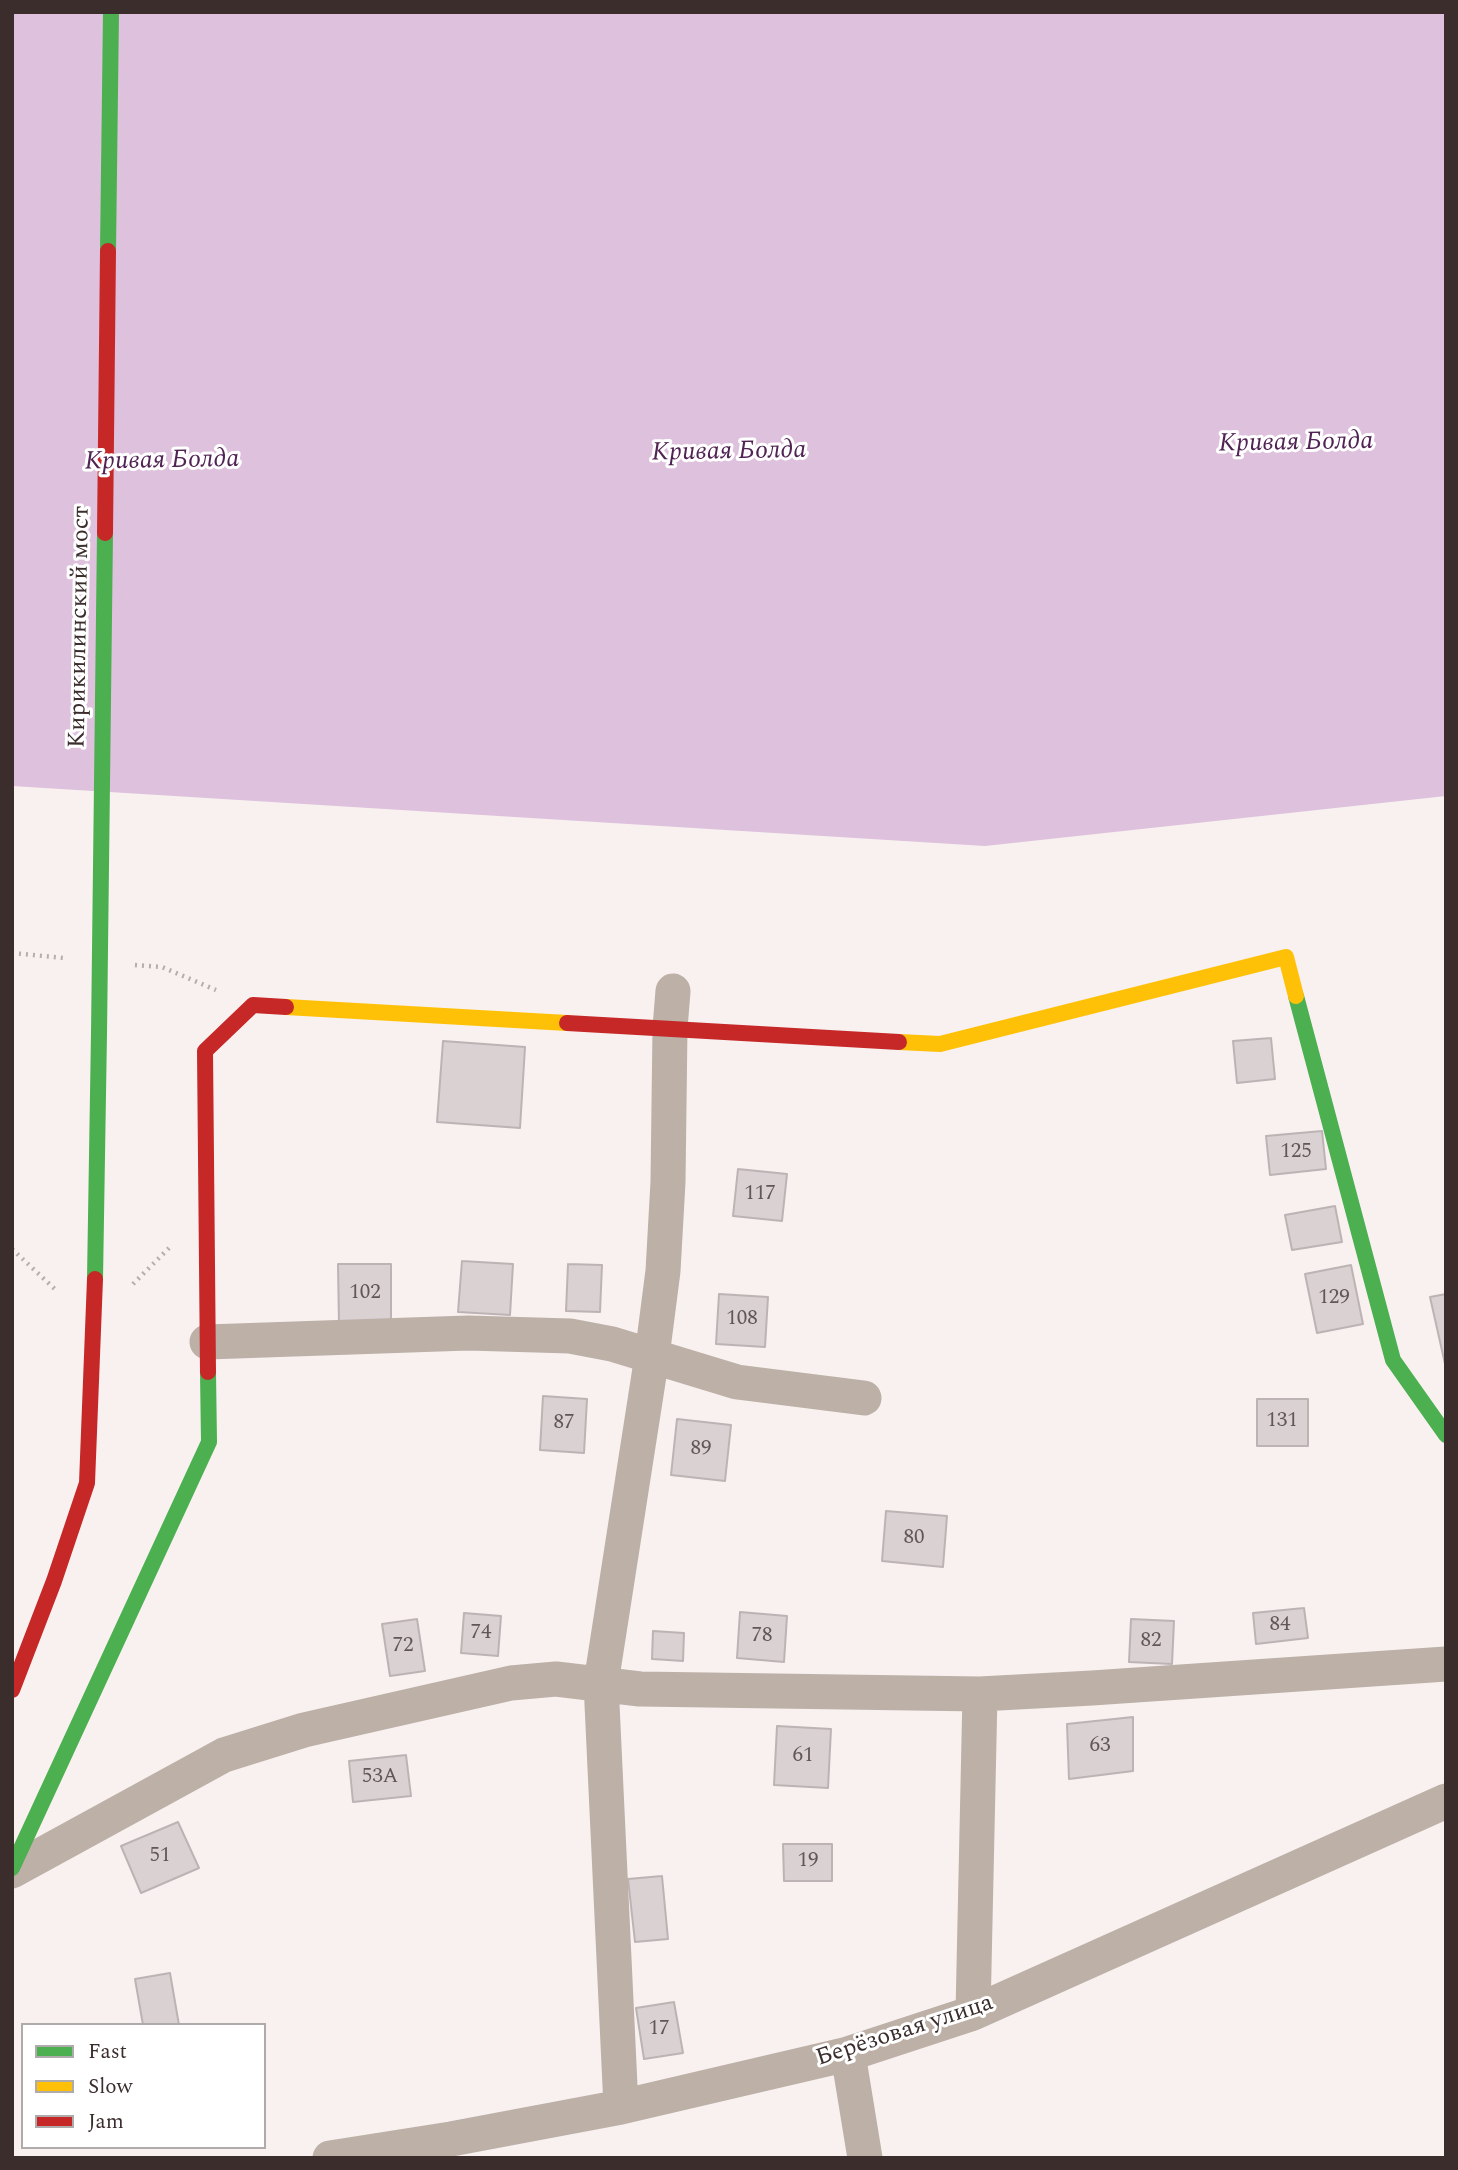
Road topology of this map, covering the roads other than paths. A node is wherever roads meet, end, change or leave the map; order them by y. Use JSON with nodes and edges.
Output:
{"nodes":[{"id":1,"x":111,"y":12,"type":"edge"},
{"id":2,"x":673,"y":991,"type":"dead end"},
{"id":3,"x":670,"y":1028,"type":"junction"},
{"id":4,"x":207,"y":1342,"type":"junction"},
{"id":5,"x":652,"y":1356,"type":"junction"},
{"id":6,"x":864,"y":1398,"type":"dead end"},
{"id":7,"x":1446,"y":1435,"type":"edge"},
{"id":8,"x":1446,"y":1664,"type":"edge"},
{"id":9,"x":601,"y":1683,"type":"junction"},
{"id":10,"x":12,"y":1690,"type":"edge"},
{"id":11,"x":980,"y":1694,"type":"junction"},
{"id":12,"x":1446,"y":1801,"type":"edge"},
{"id":13,"x":12,"y":1870,"type":"edge"},
{"id":14,"x":973,"y":2012,"type":"junction"},
{"id":15,"x":848,"y":2054,"type":"junction"},
{"id":16,"x":621,"y":2107,"type":"junction"},
{"id":17,"x":451,"y":2148,"type":"edge"},
{"id":18,"x":330,"y":2158,"type":"edge"},
{"id":19,"x":865,"y":2158,"type":"edge"}],
"edges":[{"from":1,"to":10,"type":"street","name":"Кирикилинский мост","bridge":true},
{"from":2,"to":3,"type":"street"},
{"from":3,"to":4,"type":"street"},
{"from":3,"to":5,"type":"street"},
{"from":3,"to":7,"type":"street"},
{"from":4,"to":5,"type":"street"},
{"from":4,"to":13,"type":"street"},
{"from":5,"to":6,"type":"street"},
{"from":5,"to":9,"type":"street"},
{"from":8,"to":11,"type":"street"},
{"from":9,"to":11,"type":"street"},
{"from":9,"to":13,"type":"street"},
{"from":9,"to":16,"type":"street"},
{"from":11,"to":14,"type":"street"},
{"from":12,"to":14,"type":"street","name":"Берёзовая улица"},
{"from":14,"to":15,"type":"street","name":"Берёзовая улица"},
{"from":15,"to":16,"type":"street","name":"Берёзовая улица"},
{"from":15,"to":19,"type":"street"},
{"from":16,"to":17,"type":"street","name":"Берёзовая улица"},
{"from":17,"to":18,"type":"street","name":"Берёзовая улица"}]}
